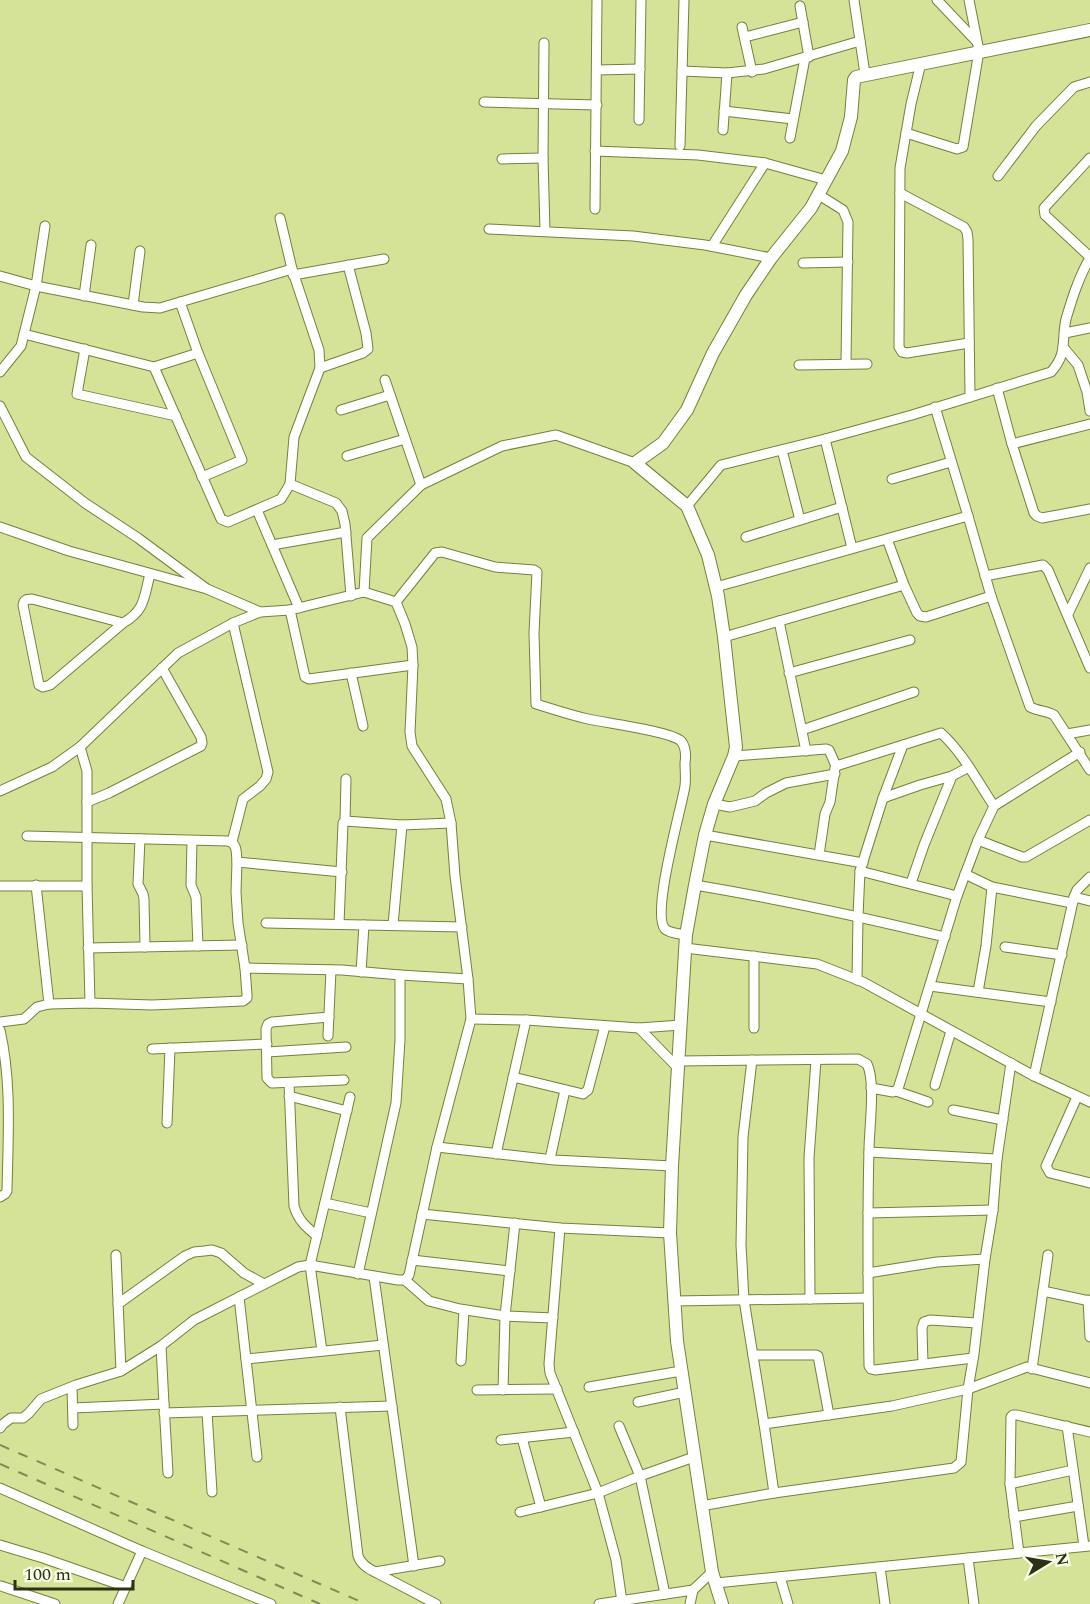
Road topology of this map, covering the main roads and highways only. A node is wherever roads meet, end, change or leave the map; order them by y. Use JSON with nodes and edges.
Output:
{"nodes":[{"id":1,"x":1090,"y":30,"type":"edge"},
{"id":2,"x":722,"y":1604,"type":"edge"}],
"edges":[{"from":1,"to":2,"type":"main road"}]}
